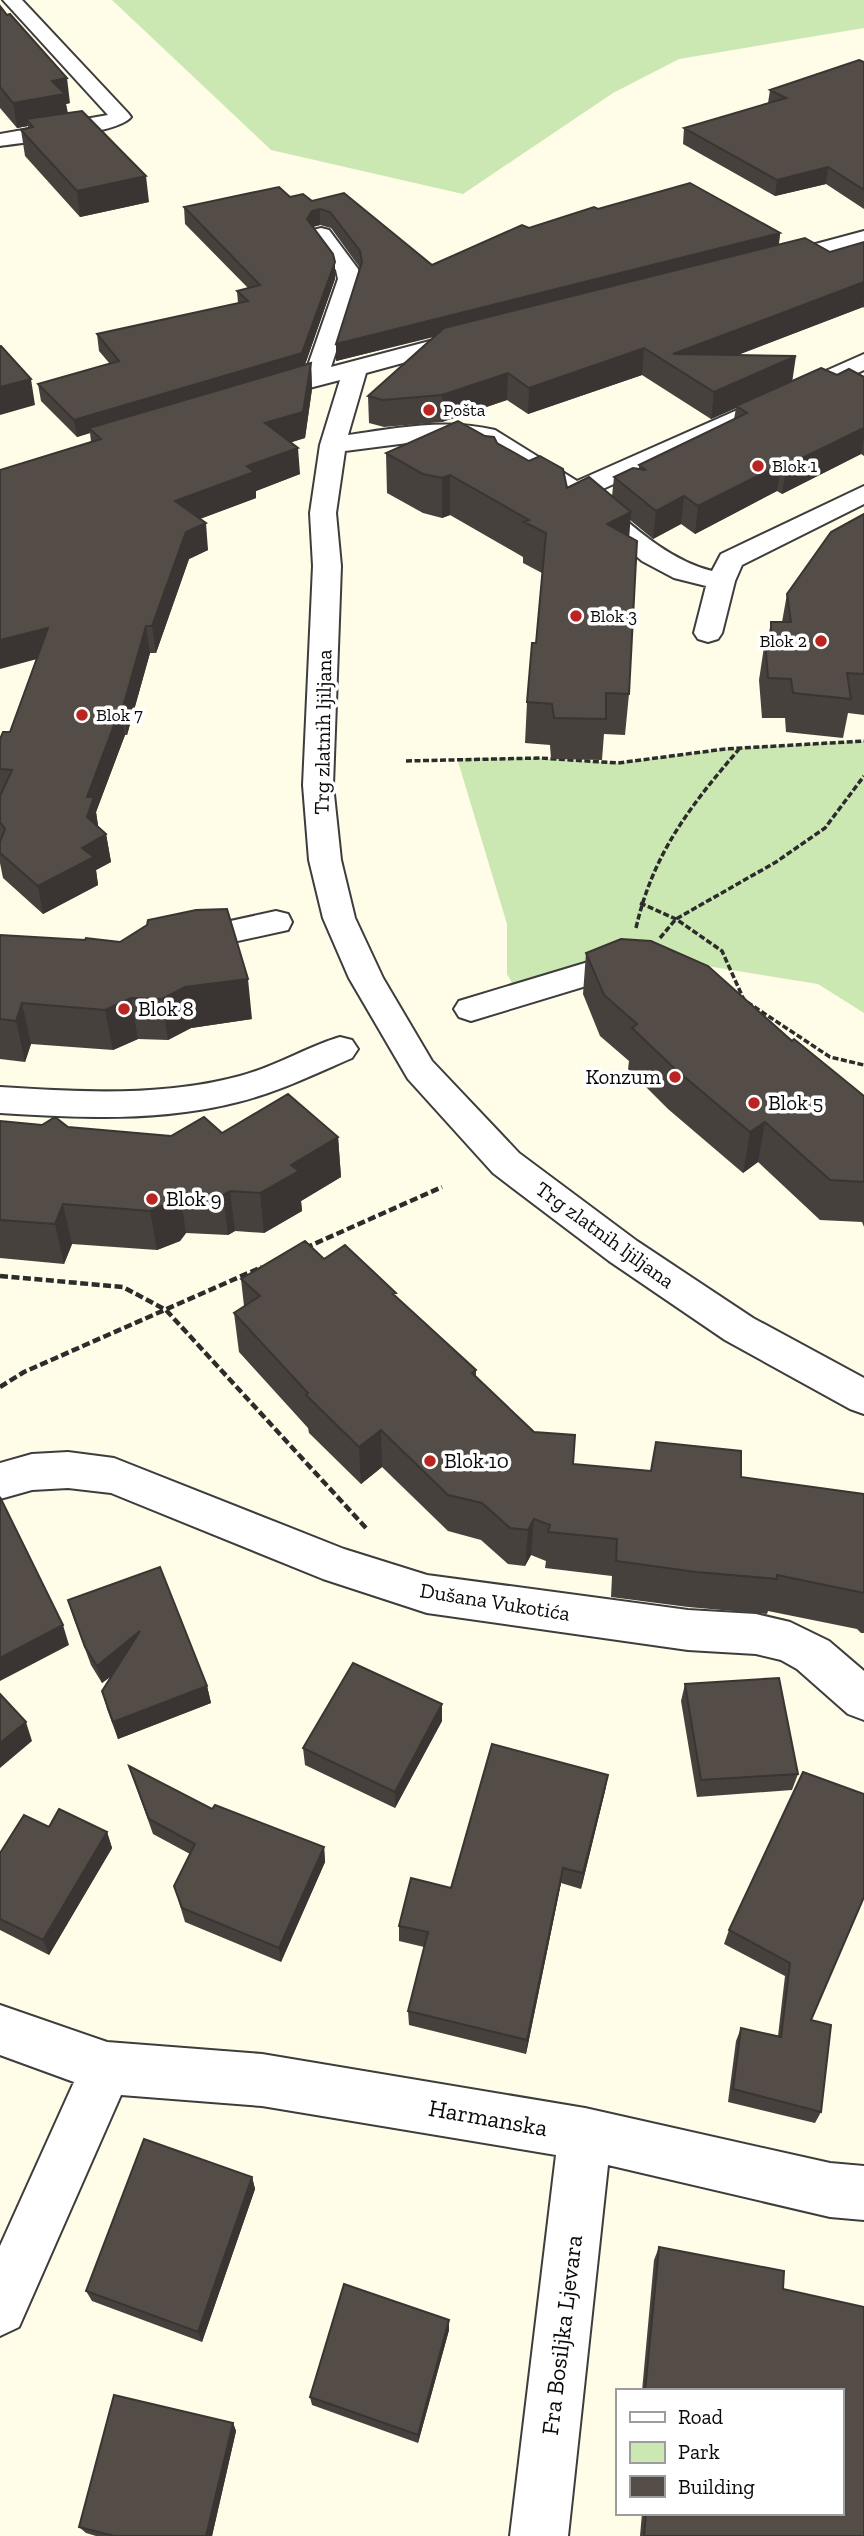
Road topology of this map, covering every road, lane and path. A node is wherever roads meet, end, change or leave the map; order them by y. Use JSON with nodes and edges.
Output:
{"nodes":[{"id":1,"x":12,"y":0,"type":"edge"},
{"id":2,"x":0,"y":140,"type":"edge"},
{"id":3,"x":321,"y":235,"type":"edge"},
{"id":4,"x":864,"y":238,"type":"edge"},
{"id":5,"x":753,"y":267,"type":"edge"},
{"id":6,"x":489,"y":333,"type":"edge"},
{"id":7,"x":864,"y":362,"type":"edge"},
{"id":8,"x":356,"y":368,"type":"junction"},
{"id":9,"x":316,"y":377,"type":"junction"},
{"id":10,"x":236,"y":400,"type":"edge"},
{"id":11,"x":333,"y":445,"type":"junction"},
{"id":12,"x":576,"y":491,"type":"junction"},
{"id":13,"x":864,"y":494,"type":"edge"},
{"id":14,"x":721,"y":581,"type":"junction"},
{"id":15,"x":708,"y":633,"type":"dead end"},
{"id":16,"x":864,"y":741,"type":"edge"},
{"id":17,"x":741,"y":748,"type":"junction"},
{"id":18,"x":406,"y":761,"type":"dead end"},
{"id":19,"x":864,"y":776,"type":"edge"},
{"id":20,"x":640,"y":904,"type":"junction"},
{"id":21,"x":676,"y":919,"type":"junction"},
{"id":22,"x":276,"y":922,"type":"dead end"},
{"id":23,"x":154,"y":948,"type":"edge"},
{"id":24,"x":644,"y":965,"type":"junction"},
{"id":25,"x":471,"y":1009,"type":"dead end"},
{"id":26,"x":340,"y":1049,"type":"dead end"},
{"id":27,"x":864,"y":1065,"type":"edge"},
{"id":28,"x":0,"y":1100,"type":"edge"},
{"id":29,"x":442,"y":1187,"type":"dead end"},
{"id":30,"x":293,"y":1253,"type":"edge"},
{"id":31,"x":268,"y":1265,"type":"edge"},
{"id":32,"x":0,"y":1276,"type":"edge"},
{"id":33,"x":166,"y":1310,"type":"junction"},
{"id":34,"x":0,"y":1387,"type":"edge"},
{"id":35,"x":864,"y":1397,"type":"edge"},
{"id":36,"x":0,"y":1481,"type":"edge"},
{"id":37,"x":371,"y":1533,"type":"dead end"},
{"id":38,"x":864,"y":1699,"type":"edge"},
{"id":39,"x":0,"y":2030,"type":"edge"},
{"id":40,"x":107,"y":2068,"type":"junction"},
{"id":41,"x":585,"y":2134,"type":"junction"},
{"id":42,"x":864,"y":2193,"type":"edge"},
{"id":43,"x":0,"y":2308,"type":"edge"},
{"id":44,"x":539,"y":2536,"type":"edge"}],
"edges":[{"from":1,"to":2,"type":"street"},
{"from":3,"to":9,"type":"street"},
{"from":4,"to":5,"type":"street"},
{"from":6,"to":8,"type":"street"},
{"from":7,"to":12,"type":"street"},
{"from":8,"to":9,"type":"street"},
{"from":8,"to":11,"type":"street","name":"Trg zlatnih ljiljana"},
{"from":9,"to":10,"type":"street"},
{"from":11,"to":12,"type":"street"},
{"from":11,"to":35,"type":"street","name":"Trg zlatnih ljiljana"},
{"from":12,"to":14,"type":"street"},
{"from":13,"to":14,"type":"street"},
{"from":14,"to":15,"type":"street"},
{"from":16,"to":17,"type":"path"},
{"from":17,"to":18,"type":"path"},
{"from":17,"to":20,"type":"path"},
{"from":19,"to":21,"type":"path"},
{"from":20,"to":21,"type":"path"},
{"from":20,"to":24,"type":"path"},
{"from":21,"to":24,"type":"path"},
{"from":21,"to":27,"type":"path"},
{"from":22,"to":23,"type":"street"},
{"from":24,"to":25,"type":"street"},
{"from":26,"to":28,"type":"street"},
{"from":29,"to":30,"type":"path"},
{"from":31,"to":33,"type":"path"},
{"from":32,"to":33,"type":"path"},
{"from":33,"to":34,"type":"path"},
{"from":33,"to":37,"type":"path"},
{"from":36,"to":38,"type":"street","name":"Dušana Vukotića"},
{"from":39,"to":40,"type":"street","name":"Harmanska"},
{"from":40,"to":41,"type":"street","name":"Harmanska"},
{"from":40,"to":43,"type":"street"},
{"from":41,"to":42,"type":"street","name":"Harmanska"},
{"from":41,"to":44,"type":"street","name":"Fra Bosiljka Ljevara"}]}
